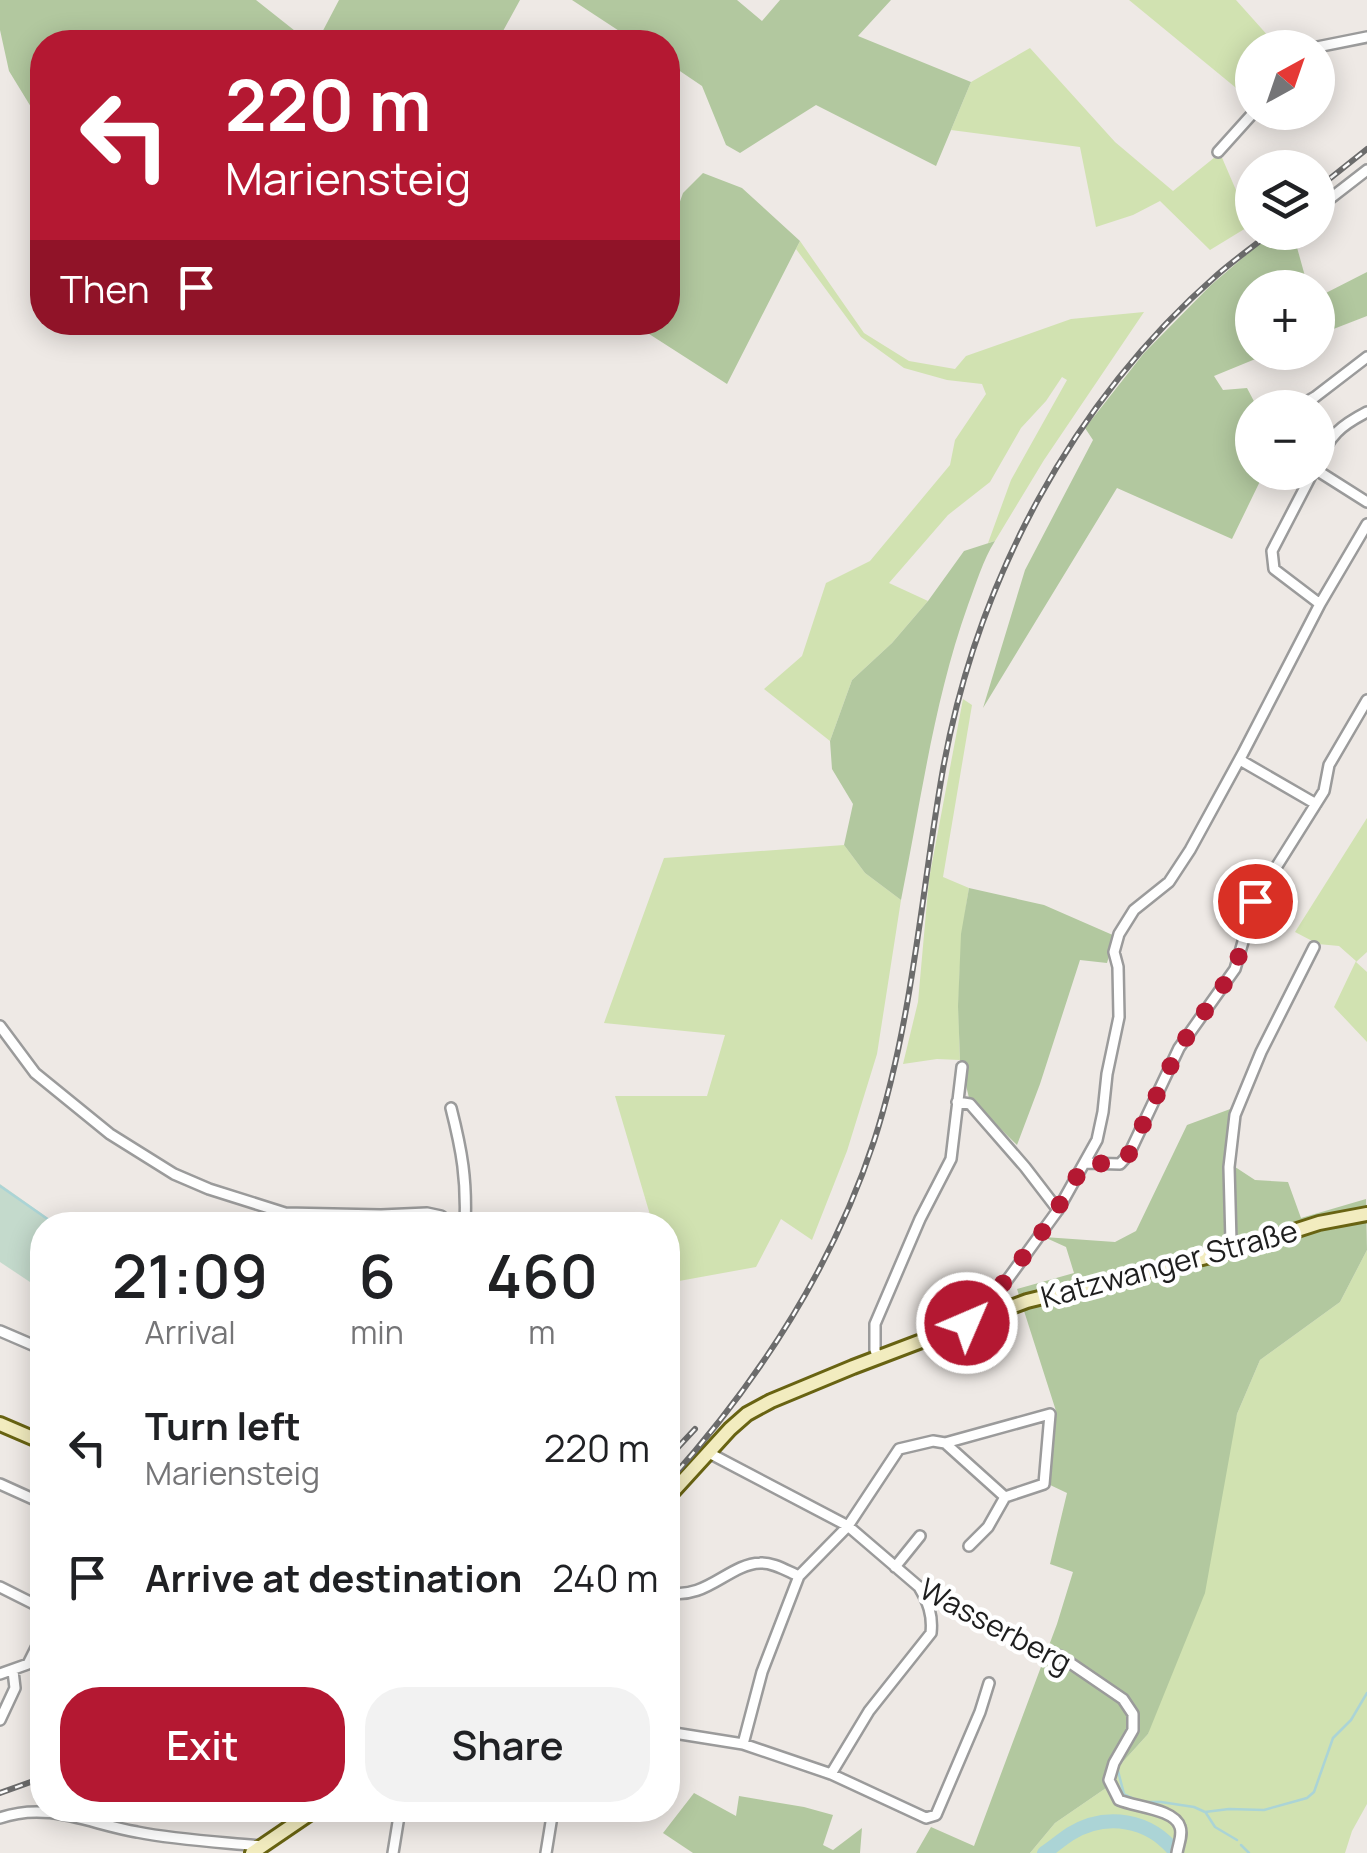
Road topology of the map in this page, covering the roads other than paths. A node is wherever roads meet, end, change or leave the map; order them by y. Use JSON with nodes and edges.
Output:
{"nodes":[{"id":1,"x":1367,"y":36,"type":"edge"},
{"id":2,"x":1335,"y":43,"type":"edge"},
{"id":3,"x":1238,"y":130,"type":"edge"},
{"id":4,"x":1218,"y":152,"type":"dead end"},
{"id":5,"x":1367,"y":170,"type":"edge"},
{"id":6,"x":1335,"y":195,"type":"edge"},
{"id":7,"x":1367,"y":357,"type":"edge"},
{"id":8,"x":1323,"y":390,"type":"edge"},
{"id":9,"x":1367,"y":412,"type":"edge"},
{"id":10,"x":1335,"y":434,"type":"edge"},
{"id":11,"x":1335,"y":484,"type":"edge"},
{"id":12,"x":1305,"y":490,"type":"edge"},
{"id":13,"x":1367,"y":502,"type":"edge"},
{"id":14,"x":1367,"y":524,"type":"edge"},
{"id":15,"x":1320,"y":604,"type":"junction"},
{"id":16,"x":1367,"y":700,"type":"edge"},
{"id":17,"x":1240,"y":760,"type":"junction"},
{"id":18,"x":1316,"y":804,"type":"junction"},
{"id":19,"x":1314,"y":948,"type":"dead end"},
{"id":20,"x":0,"y":1026,"type":"edge"},
{"id":21,"x":962,"y":1067,"type":"dead end"},
{"id":22,"x":958,"y":1102,"type":"junction"},
{"id":23,"x":451,"y":1108,"type":"dead end"},
{"id":24,"x":1085,"y":1163,"type":"junction"},
{"id":25,"x":1058,"y":1210,"type":"junction"},
{"id":26,"x":282,"y":1212,"type":"edge"},
{"id":27,"x":465,"y":1212,"type":"edge"},
{"id":28,"x":1367,"y":1214,"type":"edge"},
{"id":29,"x":1235,"y":1250,"type":"junction"},
{"id":30,"x":997,"y":1312,"type":"junction"},
{"id":31,"x":0,"y":1331,"type":"edge"},
{"id":32,"x":30,"y":1344,"type":"edge"},
{"id":33,"x":878,"y":1358,"type":"junction"},
{"id":34,"x":0,"y":1424,"type":"edge"},
{"id":35,"x":30,"y":1437,"type":"edge"},
{"id":36,"x":945,"y":1442,"type":"junction"},
{"id":37,"x":709,"y":1452,"type":"junction"},
{"id":38,"x":0,"y":1484,"type":"edge"},
{"id":39,"x":680,"y":1485,"type":"edge"},
{"id":40,"x":30,"y":1498,"type":"edge"},
{"id":41,"x":1005,"y":1498,"type":"junction"},
{"id":42,"x":848,"y":1526,"type":"junction"},
{"id":43,"x":920,"y":1536,"type":"dead end"},
{"id":44,"x":969,"y":1546,"type":"dead end"},
{"id":45,"x":894,"y":1567,"type":"junction"},
{"id":46,"x":799,"y":1576,"type":"junction"},
{"id":47,"x":918,"y":1586,"type":"junction"},
{"id":48,"x":0,"y":1587,"type":"edge"},
{"id":49,"x":680,"y":1593,"type":"edge"},
{"id":50,"x":30,"y":1602,"type":"edge"},
{"id":51,"x":30,"y":1660,"type":"edge"},
{"id":52,"x":13,"y":1671,"type":"junction"},
{"id":53,"x":0,"y":1674,"type":"edge"},
{"id":54,"x":990,"y":1682,"type":"dead end"},
{"id":55,"x":0,"y":1720,"type":"edge"},
{"id":56,"x":680,"y":1734,"type":"edge"},
{"id":57,"x":743,"y":1744,"type":"junction"},
{"id":58,"x":832,"y":1774,"type":"junction"},
{"id":59,"x":30,"y":1812,"type":"edge"},
{"id":60,"x":0,"y":1818,"type":"edge"},
{"id":61,"x":98,"y":1822,"type":"edge"},
{"id":62,"x":297,"y":1822,"type":"edge"},
{"id":63,"x":398,"y":1822,"type":"edge"},
{"id":64,"x":550,"y":1822,"type":"edge"},
{"id":65,"x":219,"y":1842,"type":"junction"},
{"id":66,"x":256,"y":1850,"type":"edge"},
{"id":67,"x":1177,"y":1851,"type":"edge"},
{"id":68,"x":228,"y":1853,"type":"edge"},
{"id":69,"x":393,"y":1853,"type":"edge"},
{"id":70,"x":546,"y":1853,"type":"edge"}],
"edges":[{"from":1,"to":2,"type":"street"},
{"from":3,"to":4,"type":"street"},
{"from":5,"to":6,"type":"street"},
{"from":7,"to":8,"type":"street"},
{"from":9,"to":10,"type":"street"},
{"from":11,"to":13,"type":"street"},
{"from":12,"to":15,"type":"street"},
{"from":14,"to":15,"type":"street"},
{"from":15,"to":17,"type":"street"},
{"from":16,"to":18,"type":"street"},
{"from":17,"to":18,"type":"street"},
{"from":17,"to":24,"type":"street"},
{"from":18,"to":24,"type":"street"},
{"from":19,"to":29,"type":"street"},
{"from":20,"to":26,"type":"street"},
{"from":21,"to":22,"type":"street"},
{"from":22,"to":25,"type":"street"},
{"from":22,"to":33,"type":"street"},
{"from":23,"to":27,"type":"street"},
{"from":24,"to":25,"type":"street"},
{"from":25,"to":30,"type":"street"},
{"from":28,"to":29,"type":"main road","name":"Katzwanger Straße"},
{"from":29,"to":30,"type":"main road","name":"Katzwanger Straße"},
{"from":30,"to":33,"type":"main road","name":"Katzwanger Straße"},
{"from":31,"to":32,"type":"street"},
{"from":33,"to":37,"type":"main road","name":"Katzwanger Straße"},
{"from":34,"to":35,"type":"main road"},
{"from":36,"to":41,"type":"street"},
{"from":36,"to":41,"type":"street"},
{"from":36,"to":42,"type":"street"},
{"from":37,"to":39,"type":"main road","name":"Katzwanger Straße"},
{"from":37,"to":42,"type":"street","name":"Wasserberg"},
{"from":38,"to":40,"type":"street"},
{"from":41,"to":44,"type":"street"},
{"from":42,"to":45,"type":"street","name":"Wasserberg"},
{"from":42,"to":46,"type":"street"},
{"from":43,"to":45,"type":"street","name":"Wasserberg"},
{"from":45,"to":47,"type":"street","name":"Wasserberg"},
{"from":46,"to":49,"type":"street"},
{"from":46,"to":57,"type":"street"},
{"from":47,"to":58,"type":"street"},
{"from":47,"to":67,"type":"street","name":"Wasserberg"},
{"from":48,"to":50,"type":"street"},
{"from":51,"to":52,"type":"street"},
{"from":52,"to":53,"type":"street"},
{"from":52,"to":55,"type":"street"},
{"from":54,"to":58,"type":"street"},
{"from":56,"to":57,"type":"street"},
{"from":57,"to":58,"type":"street"},
{"from":59,"to":60,"type":"street"},
{"from":61,"to":65,"type":"street"},
{"from":62,"to":66,"type":"main road"},
{"from":63,"to":69,"type":"street"},
{"from":64,"to":70,"type":"street"},
{"from":65,"to":66,"type":"street"},
{"from":65,"to":68,"type":"street"}]}
